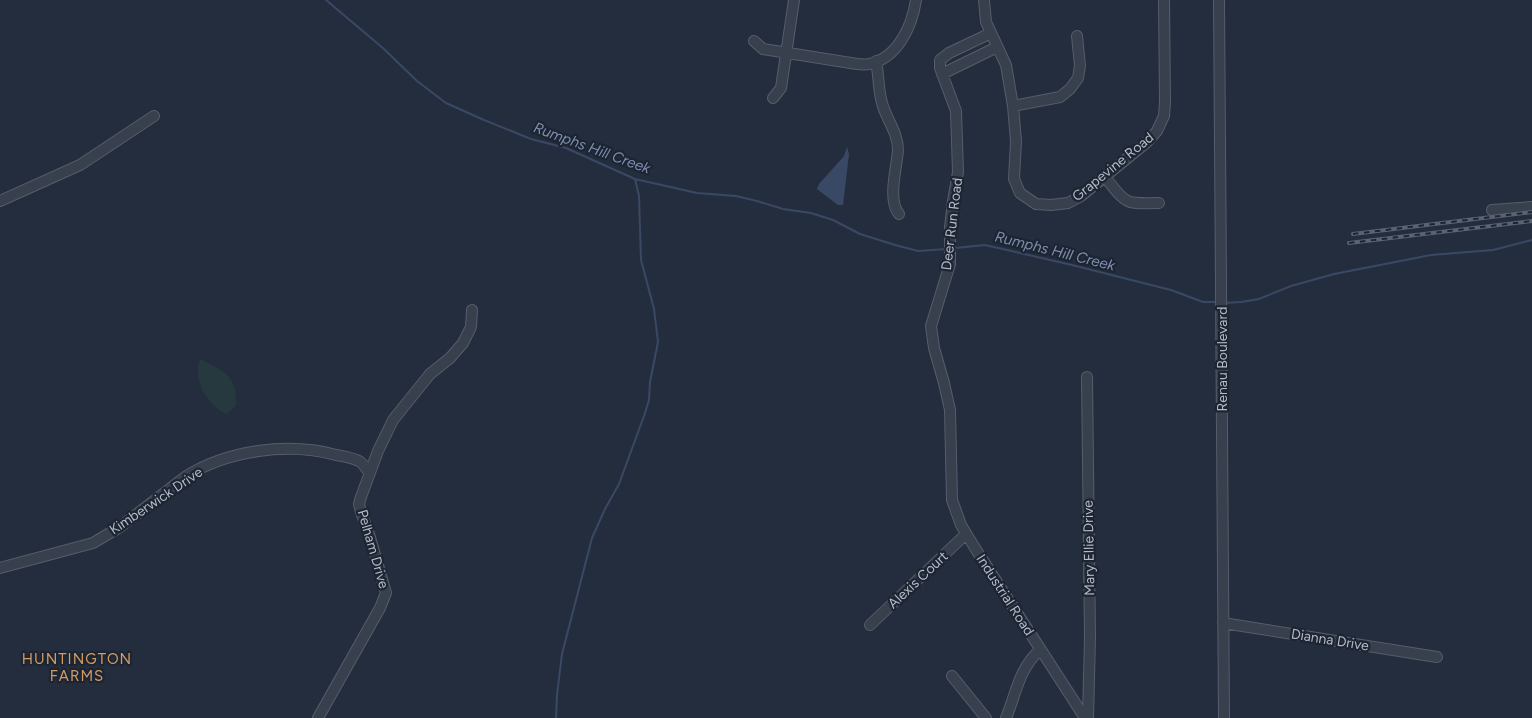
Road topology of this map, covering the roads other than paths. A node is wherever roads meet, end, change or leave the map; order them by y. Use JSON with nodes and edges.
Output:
{"nodes":[{"id":1,"x":794,"y":0,"type":"edge"},
{"id":2,"x":916,"y":0,"type":"edge"},
{"id":3,"x":984,"y":0,"type":"edge"},
{"id":4,"x":1164,"y":0,"type":"edge"},
{"id":5,"x":1219,"y":0,"type":"edge"},
{"id":6,"x":991,"y":33,"type":"junction"},
{"id":7,"x":1077,"y":36,"type":"dead end"},
{"id":8,"x":754,"y":41,"type":"dead end"},
{"id":9,"x":997,"y":47,"type":"junction"},
{"id":10,"x":787,"y":53,"type":"junction"},
{"id":11,"x":876,"y":61,"type":"junction"},
{"id":12,"x":942,"y":74,"type":"junction"},
{"id":13,"x":774,"y":98,"type":"dead end"},
{"id":14,"x":1013,"y":106,"type":"junction"},
{"id":15,"x":154,"y":116,"type":"dead end"},
{"id":16,"x":1104,"y":177,"type":"junction"},
{"id":17,"x":0,"y":201,"type":"edge"},
{"id":18,"x":1159,"y":203,"type":"dead end"},
{"id":19,"x":1532,"y":207,"type":"edge"},
{"id":20,"x":1492,"y":210,"type":"dead end"},
{"id":21,"x":899,"y":214,"type":"dead end"},
{"id":22,"x":472,"y":310,"type":"dead end"},
{"id":23,"x":1087,"y":378,"type":"dead end"},
{"id":24,"x":950,"y":462,"type":"joint"},
{"id":25,"x":369,"y":472,"type":"junction"},
{"id":26,"x":966,"y":534,"type":"junction"},
{"id":27,"x":0,"y":568,"type":"edge"},
{"id":28,"x":1223,"y":623,"type":"junction"},
{"id":29,"x":870,"y":625,"type":"dead end"},
{"id":30,"x":1040,"y":650,"type":"junction"},
{"id":31,"x":1437,"y":656,"type":"dead end"},
{"id":32,"x":952,"y":676,"type":"dead end"},
{"id":33,"x":318,"y":718,"type":"edge"},
{"id":34,"x":986,"y":718,"type":"edge"},
{"id":35,"x":1006,"y":718,"type":"edge"},
{"id":36,"x":1087,"y":718,"type":"edge"},
{"id":37,"x":1224,"y":718,"type":"edge"}],
"edges":[{"from":1,"to":10,"type":"street"},
{"from":2,"to":11,"type":"street"},
{"from":3,"to":6,"type":"street","name":"Grapevine Road"},
{"from":4,"to":16,"type":"street","name":"Grapevine Road"},
{"from":5,"to":28,"type":"street","name":"Renau Boulevard"},
{"from":6,"to":9,"type":"street","name":"Grapevine Road"},
{"from":6,"to":12,"type":"street"},
{"from":7,"to":14,"type":"street"},
{"from":8,"to":10,"type":"street"},
{"from":9,"to":12,"type":"street"},
{"from":9,"to":14,"type":"street","name":"Grapevine Road"},
{"from":10,"to":11,"type":"street"},
{"from":10,"to":13,"type":"street"},
{"from":11,"to":21,"type":"street"},
{"from":12,"to":24,"type":"street","name":"Deer Run Road"},
{"from":14,"to":16,"type":"street","name":"Grapevine Road"},
{"from":15,"to":17,"type":"street"},
{"from":16,"to":18,"type":"street"},
{"from":19,"to":20,"type":"street"},
{"from":22,"to":25,"type":"street","name":"Pelham Drive"},
{"from":23,"to":36,"type":"street","name":"Mary Ellie Drive"},
{"from":24,"to":26,"type":"street","name":"Industrial Road"},
{"from":25,"to":27,"type":"street","name":"Kimberwick Drive"},
{"from":25,"to":33,"type":"street","name":"Pelham Drive"},
{"from":26,"to":29,"type":"street","name":"Alexis Court"},
{"from":26,"to":30,"type":"street","name":"Industrial Road"},
{"from":28,"to":31,"type":"street","name":"Dianna Drive"},
{"from":28,"to":37,"type":"street","name":"Renau Boulevard"},
{"from":30,"to":35,"type":"street"},
{"from":30,"to":36,"type":"street","name":"Industrial Road"},
{"from":32,"to":34,"type":"street"}]}
